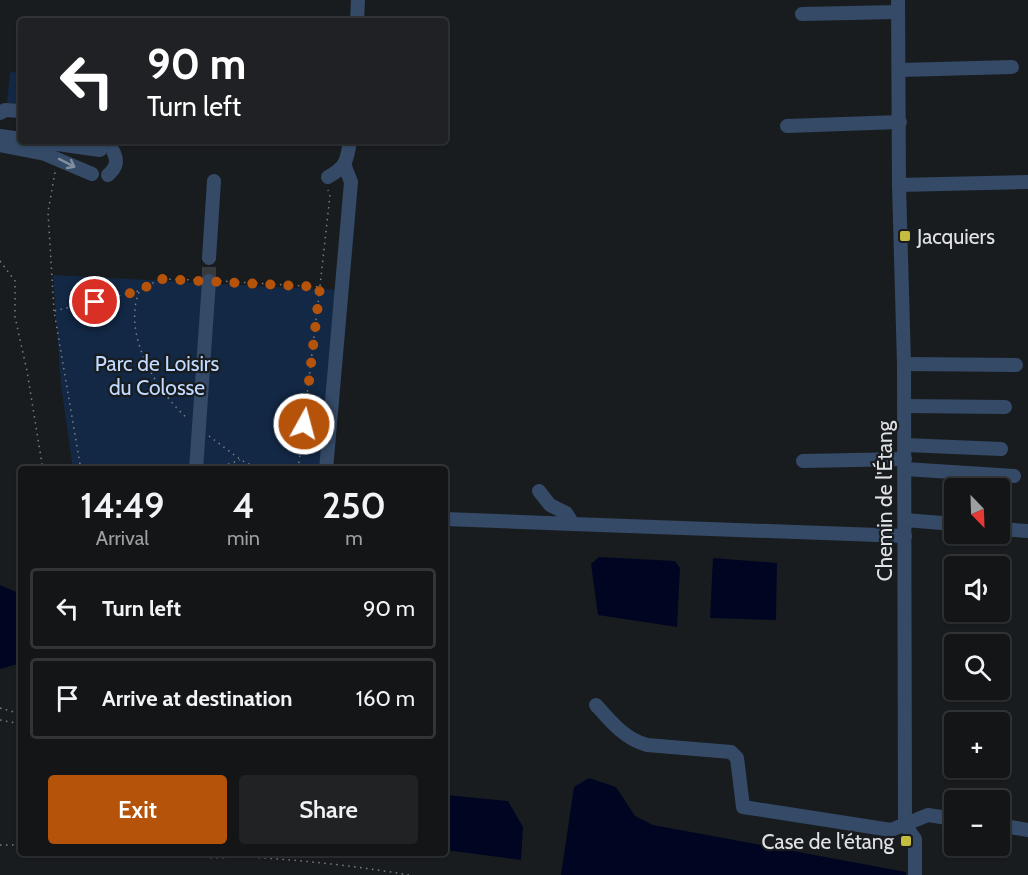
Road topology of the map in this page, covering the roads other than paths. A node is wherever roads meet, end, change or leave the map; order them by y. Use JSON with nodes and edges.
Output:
{"nodes":[{"id":1,"x":358,"y":0,"type":"edge"},
{"id":2,"x":898,"y":6,"type":"edge"},
{"id":3,"x":802,"y":14,"type":"dead end"},
{"id":4,"x":357,"y":18,"type":"edge"},
{"id":5,"x":1012,"y":68,"type":"dead end"},
{"id":6,"x":900,"y":69,"type":"junction"},
{"id":7,"x":18,"y":111,"type":"edge"},
{"id":8,"x":0,"y":113,"type":"edge"},
{"id":9,"x":900,"y":122,"type":"junction"},
{"id":10,"x":787,"y":126,"type":"dead end"},
{"id":11,"x":0,"y":136,"type":"edge"},
{"id":12,"x":18,"y":139,"type":"edge"},
{"id":13,"x":70,"y":144,"type":"edge"},
{"id":14,"x":349,"y":144,"type":"edge"},
{"id":15,"x":0,"y":145,"type":"edge"},
{"id":16,"x":104,"y":147,"type":"edge"},
{"id":17,"x":344,"y":164,"type":"junction"},
{"id":18,"x":92,"y":174,"type":"dead end"},
{"id":19,"x":108,"y":175,"type":"dead end"},
{"id":20,"x":328,"y":181,"type":"road end"},
{"id":21,"x":214,"y":182,"type":"dead end"},
{"id":22,"x":1028,"y":182,"type":"edge"},
{"id":23,"x":899,"y":185,"type":"junction"},
{"id":24,"x":209,"y":258,"type":"tunnel mouth"},
{"id":25,"x":209,"y":281,"type":"tunnel mouth"},
{"id":26,"x":904,"y":364,"type":"junction"},
{"id":27,"x":1016,"y":365,"type":"dead end"},
{"id":28,"x":904,"y":406,"type":"junction"},
{"id":29,"x":1005,"y":407,"type":"dead end"},
{"id":30,"x":1001,"y":449,"type":"dead end"},
{"id":31,"x":905,"y":458,"type":"junction"},
{"id":32,"x":803,"y":461,"type":"dead end"},
{"id":33,"x":196,"y":466,"type":"edge"},
{"id":34,"x":326,"y":466,"type":"edge"},
{"id":35,"x":1014,"y":476,"type":"dead end"},
{"id":36,"x":539,"y":491,"type":"dead end"},
{"id":37,"x":448,"y":519,"type":"edge"},
{"id":38,"x":905,"y":520,"type":"junction"},
{"id":39,"x":944,"y":523,"type":"edge"},
{"id":40,"x":573,"y":524,"type":"junction"},
{"id":41,"x":1010,"y":530,"type":"edge"},
{"id":42,"x":1028,"y":531,"type":"edge"},
{"id":43,"x":905,"y":536,"type":"junction"},
{"id":44,"x":596,"y":705,"type":"dead end"},
{"id":45,"x":944,"y":817,"type":"edge"},
{"id":46,"x":905,"y":821,"type":"junction"},
{"id":47,"x":1010,"y":827,"type":"edge"},
{"id":48,"x":1028,"y":830,"type":"edge"},
{"id":49,"x":915,"y":875,"type":"edge"}],
"edges":[{"from":1,"to":4,"type":"street"},
{"from":2,"to":3,"type":"street"},
{"from":2,"to":6,"type":"street","name":"Chemin de l'Étang"},
{"from":5,"to":6,"type":"street"},
{"from":6,"to":9,"type":"street","name":"Chemin de l'Étang"},
{"from":7,"to":8,"type":"street"},
{"from":9,"to":10,"type":"street"},
{"from":9,"to":23,"type":"street","name":"Chemin de l'Étang"},
{"from":11,"to":12,"type":"street"},
{"from":13,"to":16,"type":"street"},
{"from":14,"to":17,"type":"street"},
{"from":15,"to":18,"type":"street","one_way":true},
{"from":16,"to":19,"type":"street"},
{"from":17,"to":20,"type":"street"},
{"from":17,"to":34,"type":"street"},
{"from":21,"to":24,"type":"street"},
{"from":22,"to":23,"type":"street"},
{"from":23,"to":26,"type":"street","name":"Chemin de l'Étang"},
{"from":25,"to":33,"type":"street"},
{"from":26,"to":27,"type":"street"},
{"from":26,"to":28,"type":"street","name":"Chemin de l'Étang"},
{"from":28,"to":29,"type":"street"},
{"from":28,"to":31,"type":"street","name":"Chemin de l'Étang"},
{"from":30,"to":31,"type":"street"},
{"from":31,"to":32,"type":"street"},
{"from":31,"to":35,"type":"street"},
{"from":31,"to":38,"type":"street","name":"Chemin de l'Étang"},
{"from":36,"to":40,"type":"street"},
{"from":37,"to":40,"type":"street"},
{"from":38,"to":39,"type":"street"},
{"from":38,"to":43,"type":"street","name":"Chemin de l'Étang"},
{"from":40,"to":43,"type":"street"},
{"from":41,"to":42,"type":"street"},
{"from":43,"to":46,"type":"street","name":"Chemin de l'Étang"},
{"from":44,"to":46,"type":"street"},
{"from":45,"to":46,"type":"street"},
{"from":46,"to":49,"type":"street"},
{"from":47,"to":48,"type":"street"}]}
